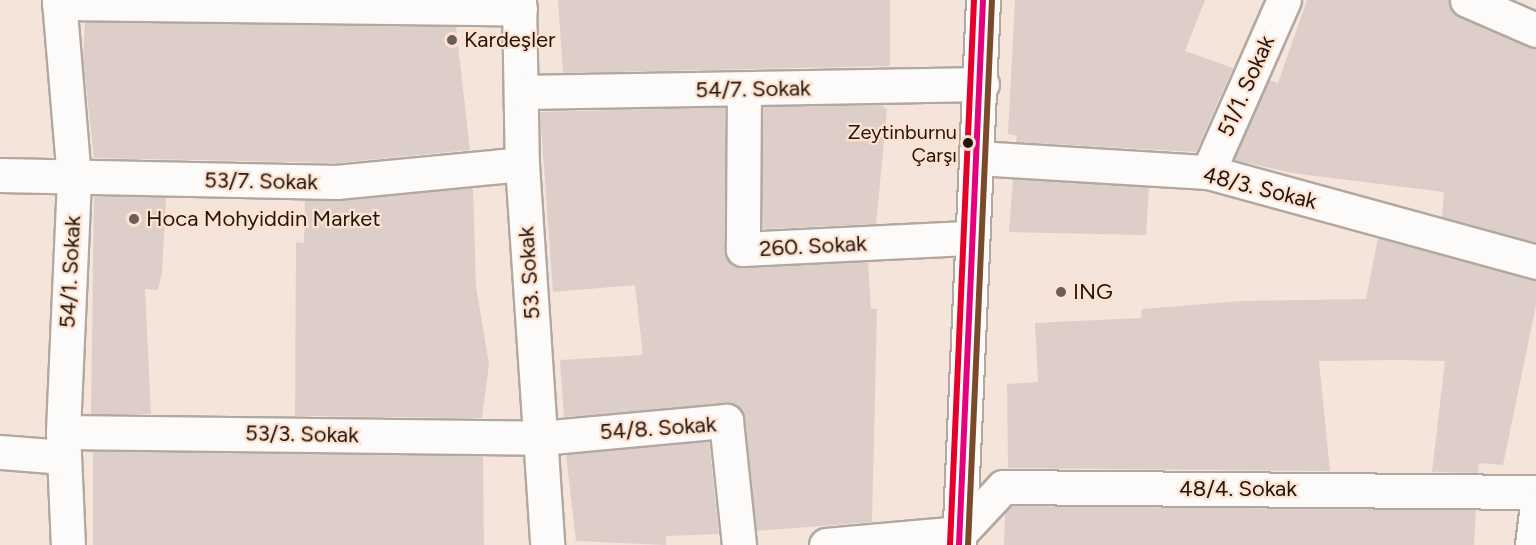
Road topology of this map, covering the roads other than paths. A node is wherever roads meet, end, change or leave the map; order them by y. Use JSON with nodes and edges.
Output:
{"nodes":[{"id":1,"x":983,"y":0,"type":"edge"},
{"id":2,"x":1284,"y":0,"type":"edge"},
{"id":3,"x":1467,"y":0,"type":"edge"},
{"id":4,"x":59,"y":2,"type":"edge"},
{"id":5,"x":519,"y":5,"type":"edge"},
{"id":6,"x":1536,"y":30,"type":"edge"},
{"id":7,"x":982,"y":84,"type":"junction"},
{"id":8,"x":744,"y":89,"type":"junction"},
{"id":9,"x":524,"y":92,"type":"junction"},
{"id":10,"x":977,"y":158,"type":"junction"},
{"id":11,"x":522,"y":164,"type":"junction"},
{"id":12,"x":1208,"y":172,"type":"junction"},
{"id":13,"x":0,"y":176,"type":"edge"},
{"id":14,"x":74,"y":179,"type":"junction"},
{"id":15,"x":971,"y":238,"type":"junction"},
{"id":16,"x":1536,"y":262,"type":"edge"},
{"id":17,"x":541,"y":438,"type":"junction"},
{"id":18,"x":63,"y":444,"type":"junction"},
{"id":19,"x":0,"y":452,"type":"edge"},
{"id":20,"x":1536,"y":492,"type":"edge"},
{"id":21,"x":1536,"y":511,"type":"edge"},
{"id":22,"x":960,"y":539,"type":"edge"},
{"id":23,"x":68,"y":545,"type":"edge"},
{"id":24,"x":547,"y":545,"type":"edge"},
{"id":25,"x":739,"y":545,"type":"edge"},
{"id":26,"x":826,"y":545,"type":"edge"},
{"id":27,"x":1532,"y":545,"type":"edge"}],
"edges":[{"from":1,"to":7,"type":"street"},
{"from":2,"to":12,"type":"street","name":"51/1. Sokak"},
{"from":3,"to":6,"type":"street"},
{"from":4,"to":5,"type":"street"},
{"from":4,"to":14,"type":"street","name":"54/1. Sokak"},
{"from":5,"to":9,"type":"street","name":"53. Sokak"},
{"from":7,"to":8,"type":"street","name":"54/7. Sokak"},
{"from":7,"to":10,"type":"street"},
{"from":8,"to":9,"type":"street","name":"54/7. Sokak"},
{"from":8,"to":15,"type":"street","name":"260. Sokak"},
{"from":9,"to":11,"type":"street","name":"53. Sokak"},
{"from":10,"to":12,"type":"street","name":"48/3. Sokak"},
{"from":10,"to":15,"type":"street"},
{"from":11,"to":14,"type":"street","name":"53/7. Sokak"},
{"from":11,"to":17,"type":"street","name":"53. Sokak"},
{"from":12,"to":16,"type":"street","name":"48/3. Sokak"},
{"from":13,"to":14,"type":"street","name":"53/7. Sokak"},
{"from":14,"to":18,"type":"street","name":"54/1. Sokak"},
{"from":15,"to":22,"type":"street"},
{"from":17,"to":18,"type":"street","name":"53/3. Sokak"},
{"from":17,"to":24,"type":"street","name":"53. Sokak"},
{"from":17,"to":25,"type":"street","name":"54/8. Sokak"},
{"from":18,"to":19,"type":"street","name":"53/3. Sokak"},
{"from":18,"to":23,"type":"street","name":"54/1. Sokak"},
{"from":20,"to":22,"type":"street","name":"48/4. Sokak"},
{"from":21,"to":27,"type":"street"},
{"from":22,"to":26,"type":"street"}]}
